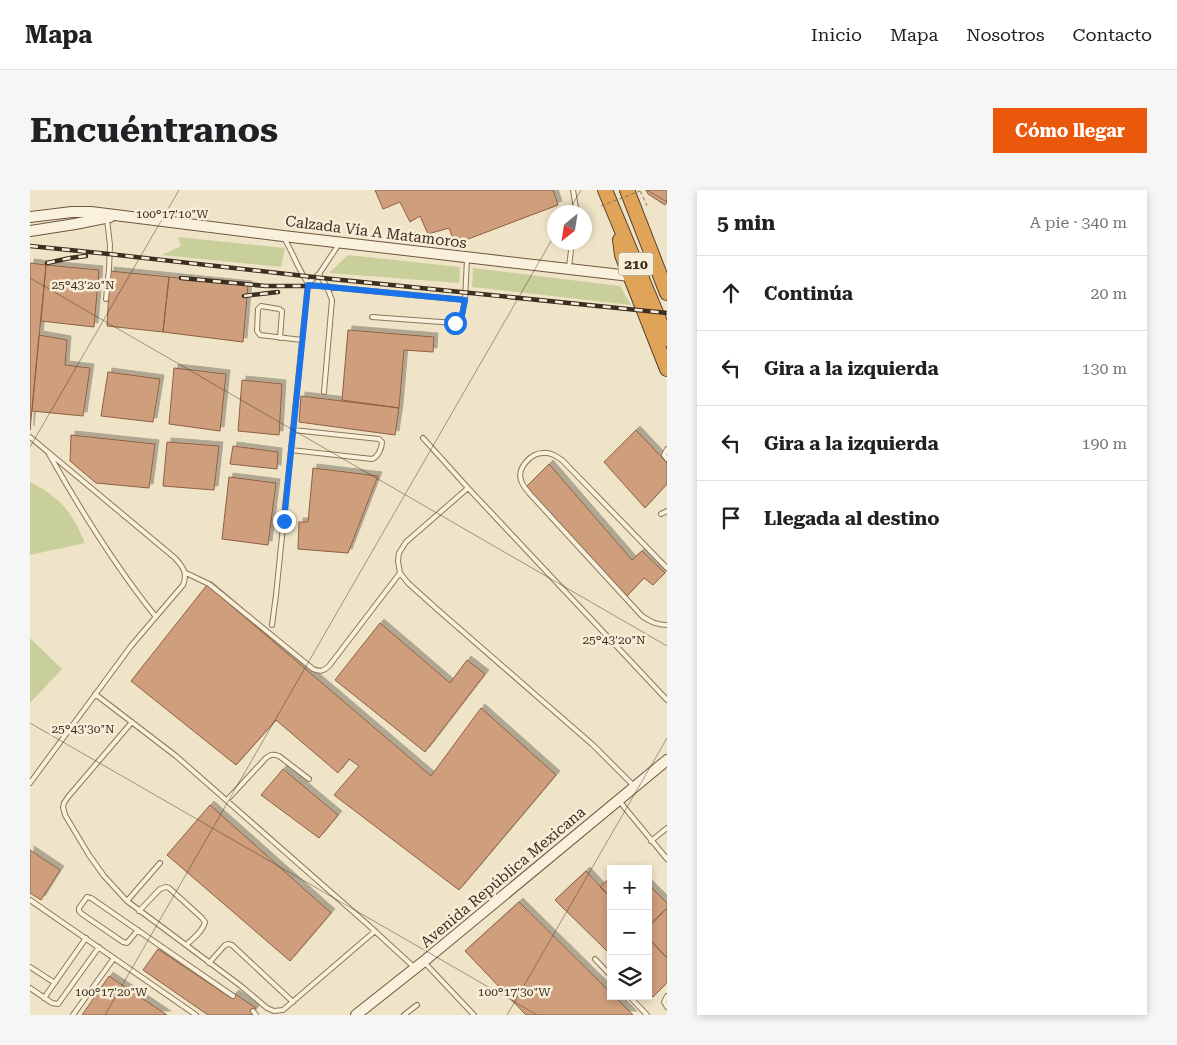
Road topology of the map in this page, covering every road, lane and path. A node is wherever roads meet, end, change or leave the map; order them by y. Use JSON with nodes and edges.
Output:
{"nodes":[{"id":1,"x":573,"y":190,"type":"edge"},
{"id":2,"x":605,"y":190,"type":"edge"},
{"id":3,"x":634,"y":191,"type":"edge"},
{"id":4,"x":576,"y":205,"type":"edge"},
{"id":5,"x":601,"y":206,"type":"dead end"},
{"id":6,"x":107,"y":216,"type":"junction"},
{"id":7,"x":30,"y":217,"type":"edge"},
{"id":8,"x":620,"y":224,"type":"junction"},
{"id":9,"x":30,"y":231,"type":"edge"},
{"id":10,"x":283,"y":236,"type":"junction"},
{"id":11,"x":341,"y":243,"type":"junction"},
{"id":12,"x":571,"y":250,"type":"edge"},
{"id":13,"x":467,"y":257,"type":"junction"},
{"id":14,"x":568,"y":269,"type":"junction"},
{"id":15,"x":319,"y":274,"type":"junction"},
{"id":16,"x":630,"y":276,"type":"junction"},
{"id":17,"x":308,"y":284,"type":"junction"},
{"id":18,"x":327,"y":287,"type":"junction"},
{"id":19,"x":667,"y":293,"type":"edge"},
{"id":20,"x":106,"y":299,"type":"dead end"},
{"id":21,"x":465,"y":300,"type":"junction"},
{"id":22,"x":372,"y":317,"type":"dead end"},
{"id":23,"x":280,"y":338,"type":"junction"},
{"id":24,"x":667,"y":339,"type":"edge"},
{"id":25,"x":302,"y":340,"type":"junction"},
{"id":26,"x":667,"y":369,"type":"edge"},
{"id":27,"x":324,"y":392,"type":"dead end"},
{"id":28,"x":293,"y":430,"type":"junction"},
{"id":29,"x":30,"y":437,"type":"edge"},
{"id":30,"x":424,"y":438,"type":"dead end"},
{"id":31,"x":667,"y":449,"type":"edge"},
{"id":32,"x":291,"y":450,"type":"junction"},
{"id":33,"x":48,"y":451,"type":"junction"},
{"id":34,"x":667,"y":458,"type":"edge"},
{"id":35,"x":468,"y":488,"type":"junction"},
{"id":36,"x":667,"y":511,"type":"edge"},
{"id":37,"x":661,"y":514,"type":"dead end"},
{"id":38,"x":667,"y":568,"type":"edge"},
{"id":39,"x":186,"y":573,"type":"junction"},
{"id":40,"x":400,"y":573,"type":"junction"},
{"id":41,"x":156,"y":617,"type":"junction"},
{"id":42,"x":667,"y":625,"type":"edge"},
{"id":43,"x":272,"y":626,"type":"dead end"},
{"id":44,"x":95,"y":694,"type":"junction"},
{"id":45,"x":667,"y":700,"type":"edge"},
{"id":46,"x":132,"y":722,"type":"junction"},
{"id":47,"x":667,"y":760,"type":"edge"},
{"id":48,"x":309,"y":779,"type":"dead end"},
{"id":49,"x":30,"y":783,"type":"edge"},
{"id":50,"x":635,"y":787,"type":"junction"},
{"id":51,"x":227,"y":800,"type":"junction"},
{"id":52,"x":618,"y":800,"type":"junction"},
{"id":53,"x":666,"y":831,"type":"edge"},
{"id":54,"x":651,"y":842,"type":"junction"},
{"id":55,"x":667,"y":859,"type":"edge"},
{"id":56,"x":160,"y":863,"type":"dead end"},
{"id":57,"x":30,"y":900,"type":"edge"},
{"id":58,"x":127,"y":901,"type":"junction"},
{"id":59,"x":139,"y":911,"type":"junction"},
{"id":60,"x":138,"y":930,"type":"junction"},
{"id":61,"x":375,"y":932,"type":"junction"},
{"id":62,"x":86,"y":938,"type":"junction"},
{"id":63,"x":186,"y":945,"type":"junction"},
{"id":64,"x":99,"y":947,"type":"junction"},
{"id":65,"x":114,"y":958,"type":"junction"},
{"id":66,"x":595,"y":959,"type":"dead end"},
{"id":67,"x":209,"y":963,"type":"junction"},
{"id":68,"x":419,"y":965,"type":"junction"},
{"id":69,"x":30,"y":967,"type":"edge"},
{"id":70,"x":607,"y":972,"type":"edge"},
{"id":71,"x":54,"y":983,"type":"junction"},
{"id":72,"x":30,"y":988,"type":"edge"},
{"id":73,"x":233,"y":996,"type":"dead end"},
{"id":74,"x":667,"y":996,"type":"edge"},
{"id":75,"x":44,"y":998,"type":"junction"},
{"id":76,"x":634,"y":1000,"type":"edge"},
{"id":77,"x":293,"y":1002,"type":"junction"},
{"id":78,"x":417,"y":1005,"type":"dead end"},
{"id":79,"x":667,"y":1007,"type":"edge"},
{"id":80,"x":73,"y":1015,"type":"edge"},
{"id":81,"x":196,"y":1015,"type":"edge"},
{"id":82,"x":356,"y":1015,"type":"edge"},
{"id":83,"x":404,"y":1015,"type":"edge"},
{"id":84,"x":474,"y":1015,"type":"edge"},
{"id":85,"x":647,"y":1015,"type":"edge"}],
"edges":[{"from":1,"to":4,"type":"lane"},
{"from":2,"to":8,"type":"highway","number":"210"},
{"from":3,"to":5,"type":"path","bridge":true},
{"from":3,"to":19,"type":"highway","number":"210"},
{"from":6,"to":7,"type":"street","name":"Calzada Vía A Matamoros"},
{"from":6,"to":9,"type":"street","name":"Calzada Vía A Matamoros"},
{"from":6,"to":10,"type":"street","name":"Calzada Vía A Matamoros"},
{"from":6,"to":20,"type":"lane"},
{"from":8,"to":16,"type":"highway"},
{"from":8,"to":24,"type":"highway","number":"210"},
{"from":10,"to":11,"type":"street","name":"Calzada Vía A Matamoros"},
{"from":10,"to":17,"type":"lane"},
{"from":11,"to":13,"type":"street","name":"Calzada Vía A Matamoros"},
{"from":11,"to":15,"type":"lane"},
{"from":12,"to":14,"type":"lane"},
{"from":13,"to":14,"type":"street","name":"Calzada Vía A Matamoros"},
{"from":13,"to":21,"type":"lane"},
{"from":14,"to":16,"type":"street","name":"Calzada Vía A Matamoros"},
{"from":15,"to":17,"type":"lane"},
{"from":15,"to":18,"type":"lane"},
{"from":16,"to":26,"type":"highway"},
{"from":17,"to":18,"type":"lane"},
{"from":17,"to":25,"type":"lane"},
{"from":18,"to":21,"type":"lane"},
{"from":18,"to":27,"type":"lane"},
{"from":21,"to":22,"type":"lane"},
{"from":23,"to":23,"type":"lane"},
{"from":23,"to":25,"type":"lane"},
{"from":25,"to":28,"type":"lane"},
{"from":28,"to":32,"type":"lane"},
{"from":28,"to":32,"type":"lane"},
{"from":29,"to":33,"type":"lane"},
{"from":30,"to":35,"type":"lane"},
{"from":31,"to":34,"type":"lane"},
{"from":32,"to":43,"type":"lane"},
{"from":33,"to":39,"type":"lane"},
{"from":33,"to":41,"type":"lane"},
{"from":35,"to":40,"type":"lane"},
{"from":35,"to":45,"type":"lane"},
{"from":36,"to":37,"type":"lane"},
{"from":38,"to":42,"type":"lane"},
{"from":39,"to":40,"type":"lane"},
{"from":39,"to":41,"type":"lane"},
{"from":40,"to":50,"type":"lane"},
{"from":41,"to":44,"type":"lane"},
{"from":44,"to":46,"type":"lane"},
{"from":44,"to":49,"type":"lane"},
{"from":46,"to":51,"type":"lane"},
{"from":46,"to":58,"type":"lane"},
{"from":47,"to":50,"type":"street","name":"Avenida República Mexicana"},
{"from":48,"to":51,"type":"lane"},
{"from":50,"to":52,"type":"street","name":"Avenida República Mexicana"},
{"from":51,"to":61,"type":"lane"},
{"from":52,"to":54,"type":"lane"},
{"from":52,"to":68,"type":"street","name":"Avenida República Mexicana"},
{"from":53,"to":54,"type":"lane"},
{"from":54,"to":55,"type":"lane"},
{"from":56,"to":58,"type":"lane"},
{"from":57,"to":62,"type":"lane"},
{"from":58,"to":59,"type":"lane"},
{"from":59,"to":63,"type":"lane"},
{"from":59,"to":63,"type":"lane"},
{"from":60,"to":60,"type":"lane"},
{"from":60,"to":73,"type":"lane"},
{"from":61,"to":68,"type":"lane"},
{"from":61,"to":77,"type":"lane"},
{"from":62,"to":64,"type":"lane"},
{"from":62,"to":71,"type":"lane"},
{"from":63,"to":67,"type":"lane"},
{"from":64,"to":65,"type":"lane"},
{"from":64,"to":75,"type":"lane"},
{"from":65,"to":80,"type":"lane"},
{"from":65,"to":81,"type":"lane"},
{"from":66,"to":70,"type":"lane"},
{"from":67,"to":77,"type":"lane"},
{"from":67,"to":77,"type":"lane"},
{"from":68,"to":82,"type":"street","name":"Avenida República Mexicana"},
{"from":68,"to":84,"type":"lane"},
{"from":69,"to":71,"type":"lane"},
{"from":71,"to":75,"type":"lane"},
{"from":72,"to":75,"type":"lane"},
{"from":74,"to":79,"type":"lane"},
{"from":76,"to":85,"type":"lane"},
{"from":78,"to":83,"type":"lane"}]}
